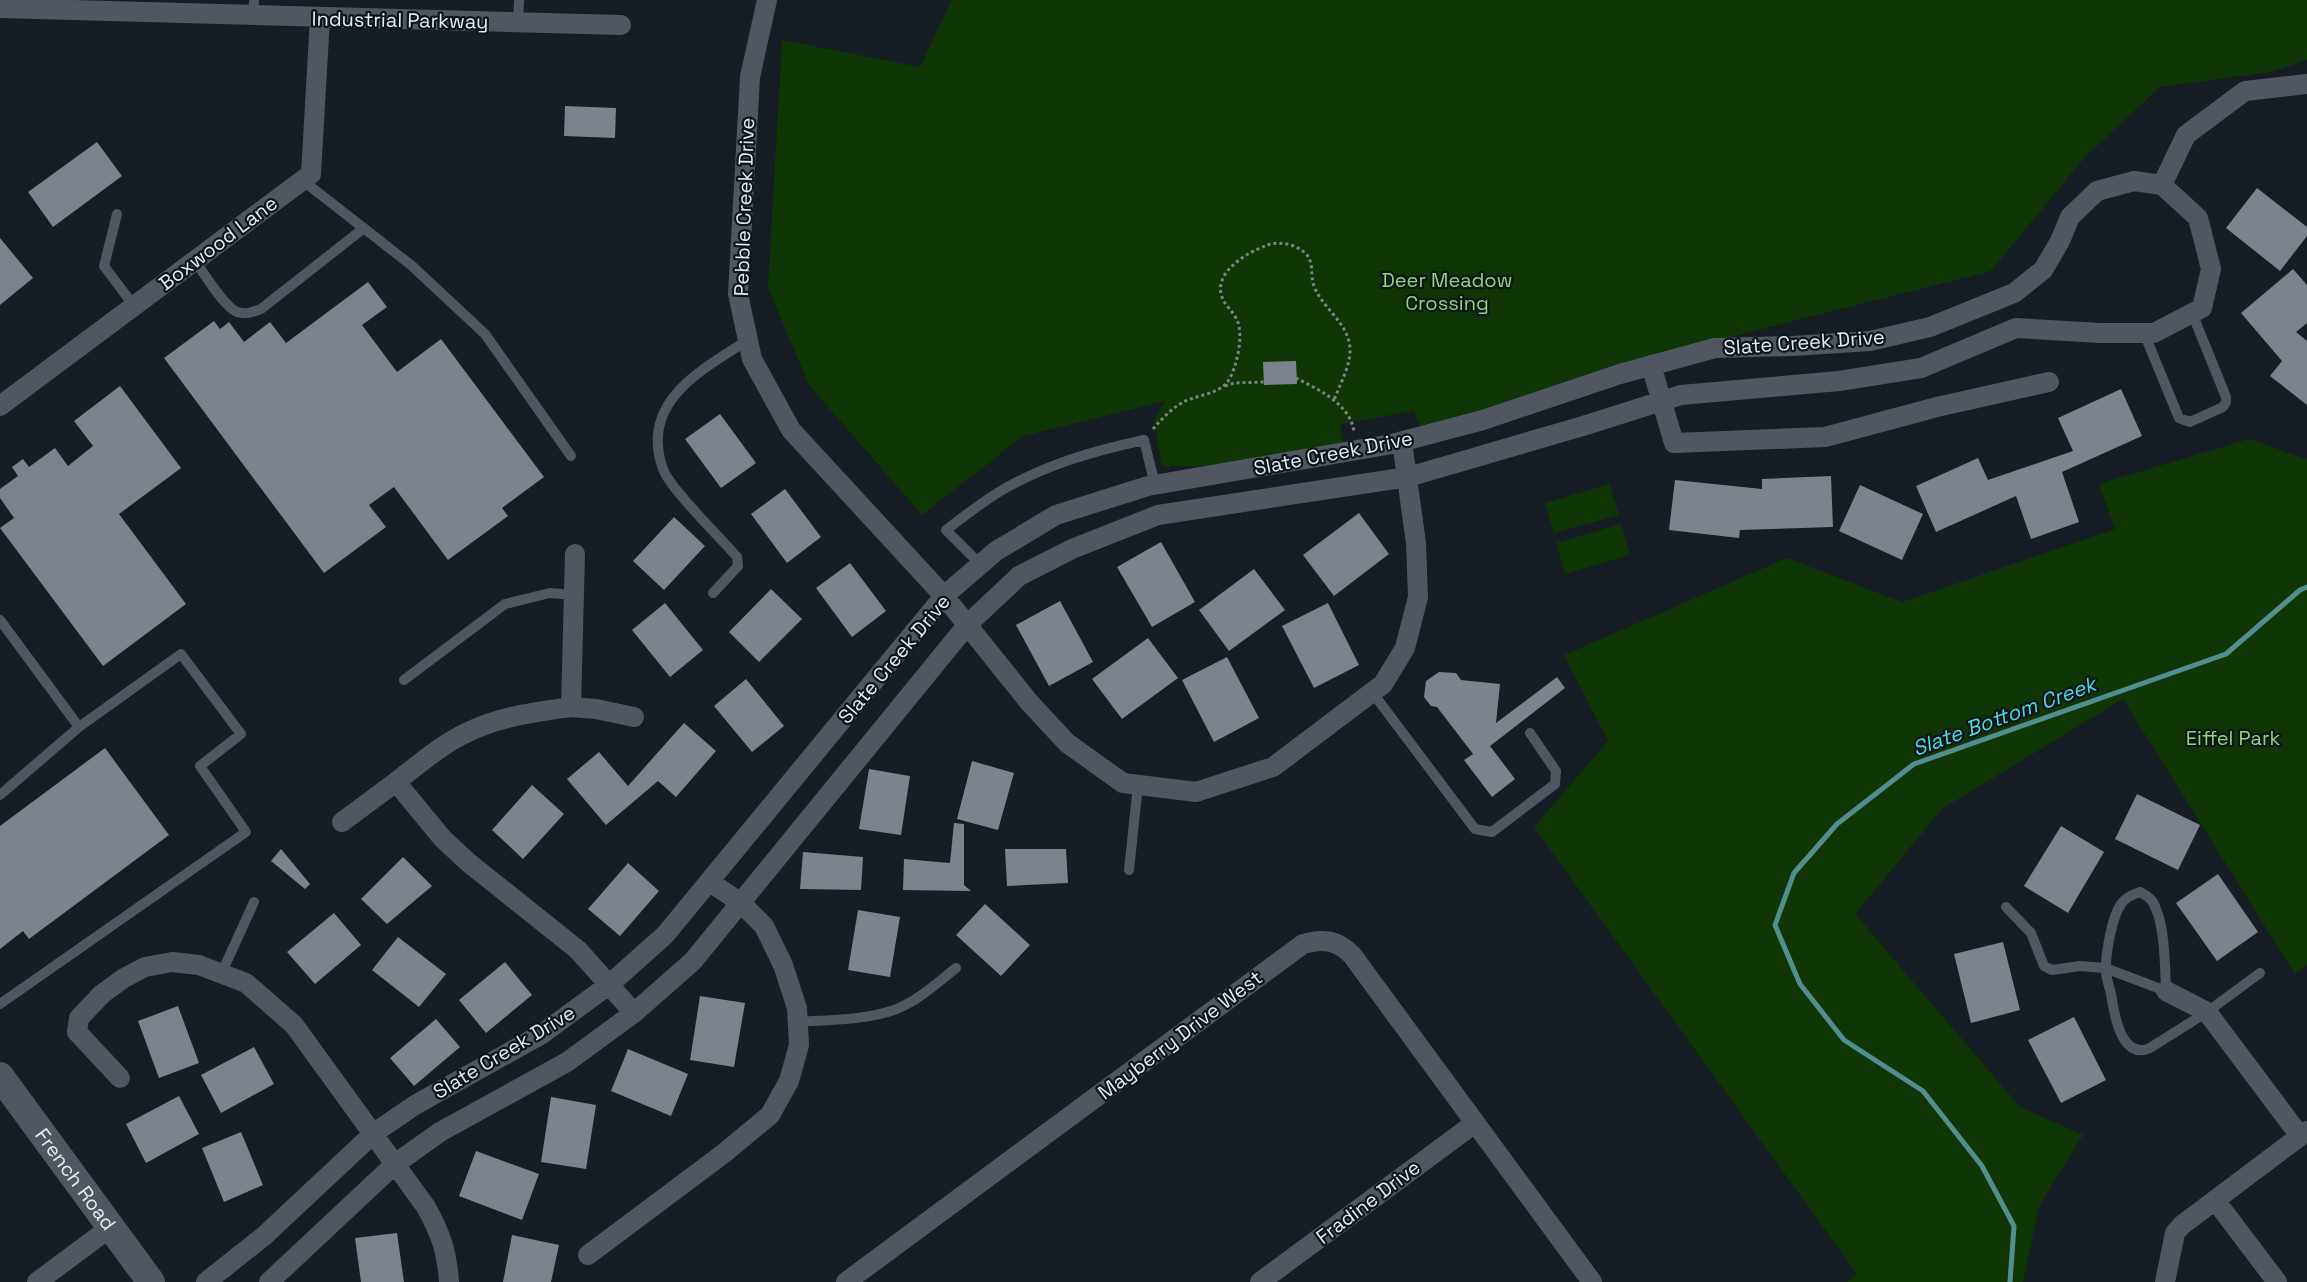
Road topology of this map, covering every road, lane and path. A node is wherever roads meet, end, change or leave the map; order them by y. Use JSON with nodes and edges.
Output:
{"nodes":[{"id":1,"x":519,"y":0,"type":"edge"},
{"id":2,"x":767,"y":0,"type":"edge"},
{"id":3,"x":90,"y":5,"type":"edge"},
{"id":4,"x":0,"y":8,"type":"edge"},
{"id":5,"x":254,"y":8,"type":"edge"},
{"id":6,"x":320,"y":18,"type":"junction"},
{"id":7,"x":518,"y":22,"type":"junction"},
{"id":8,"x":621,"y":25,"type":"dead end"},
{"id":9,"x":2307,"y":84,"type":"edge"},
{"id":10,"x":302,"y":180,"type":"junction"},
{"id":11,"x":2162,"y":185,"type":"junction"},
{"id":12,"x":117,"y":214,"type":"dead end"},
{"id":13,"x":364,"y":228,"type":"junction"},
{"id":14,"x":195,"y":261,"type":"junction"},
{"id":15,"x":134,"y":306,"type":"junction"},
{"id":16,"x":2192,"y":313,"type":"junction"},
{"id":17,"x":2144,"y":333,"type":"junction"},
{"id":18,"x":748,"y":340,"type":"junction"},
{"id":19,"x":1651,"y":365,"type":"junction"},
{"id":20,"x":1296,"y":378,"type":"dead end"},
{"id":21,"x":1264,"y":382,"type":"dead end"},
{"id":22,"x":2049,"y":382,"type":"dead end"},
{"id":23,"x":1224,"y":386,"type":"junction"},
{"id":24,"x":1334,"y":400,"type":"junction"},
{"id":25,"x":1660,"y":401,"type":"junction"},
{"id":26,"x":0,"y":406,"type":"edge"},
{"id":27,"x":1144,"y":440,"type":"junction"},
{"id":28,"x":1402,"y":442,"type":"junction"},
{"id":29,"x":1358,"y":450,"type":"junction"},
{"id":30,"x":571,"y":456,"type":"dead end"},
{"id":31,"x":1408,"y":477,"type":"junction"},
{"id":32,"x":1155,"y":485,"type":"junction"},
{"id":33,"x":575,"y":554,"type":"dead end"},
{"id":34,"x":980,"y":564,"type":"junction"},
{"id":35,"x":713,"y":593,"type":"dead end"},
{"id":36,"x":573,"y":595,"type":"junction"},
{"id":37,"x":944,"y":596,"type":"junction"},
{"id":38,"x":0,"y":620,"type":"edge"},
{"id":39,"x":968,"y":624,"type":"junction"},
{"id":40,"x":404,"y":680,"type":"dead end"},
{"id":41,"x":1372,"y":692,"type":"junction"},
{"id":42,"x":571,"y":707,"type":"junction"},
{"id":43,"x":634,"y":717,"type":"dead end"},
{"id":44,"x":79,"y":727,"type":"junction"},
{"id":45,"x":1530,"y":734,"type":"dead end"},
{"id":46,"x":396,"y":782,"type":"junction"},
{"id":47,"x":1138,"y":784,"type":"junction"},
{"id":48,"x":0,"y":795,"type":"edge"},
{"id":49,"x":342,"y":822,"type":"dead end"},
{"id":50,"x":1129,"y":870,"type":"dead end"},
{"id":51,"x":710,"y":882,"type":"junction"},
{"id":52,"x":254,"y":902,"type":"dead end"},
{"id":53,"x":741,"y":903,"type":"junction"},
{"id":54,"x":2006,"y":907,"type":"dead end"},
{"id":55,"x":956,"y":968,"type":"dead end"},
{"id":56,"x":2105,"y":968,"type":"junction"},
{"id":57,"x":222,"y":972,"type":"junction"},
{"id":58,"x":2260,"y":973,"type":"dead end"},
{"id":59,"x":610,"y":984,"type":"junction"},
{"id":60,"x":2166,"y":991,"type":"junction"},
{"id":61,"x":0,"y":1004,"type":"edge"},
{"id":62,"x":2207,"y":1012,"type":"junction"},
{"id":63,"x":634,"y":1013,"type":"junction"},
{"id":64,"x":797,"y":1022,"type":"junction"},
{"id":65,"x":0,"y":1076,"type":"edge"},
{"id":66,"x":120,"y":1078,"type":"dead end"},
{"id":67,"x":1475,"y":1123,"type":"junction"},
{"id":68,"x":374,"y":1133,"type":"junction"},
{"id":69,"x":2304,"y":1133,"type":"edge"},
{"id":70,"x":395,"y":1164,"type":"junction"},
{"id":71,"x":2216,"y":1200,"type":"junction"},
{"id":72,"x":111,"y":1227,"type":"junction"},
{"id":73,"x":588,"y":1255,"type":"dead end"},
{"id":74,"x":37,"y":1282,"type":"edge"},
{"id":75,"x":151,"y":1282,"type":"edge"},
{"id":76,"x":206,"y":1282,"type":"edge"},
{"id":77,"x":269,"y":1282,"type":"edge"},
{"id":78,"x":449,"y":1282,"type":"edge"},
{"id":79,"x":846,"y":1282,"type":"edge"},
{"id":80,"x":1260,"y":1282,"type":"edge"},
{"id":81,"x":1592,"y":1282,"type":"edge"},
{"id":82,"x":2165,"y":1282,"type":"edge"},
{"id":83,"x":2277,"y":1282,"type":"edge"}],
"edges":[{"from":1,"to":7,"type":"lane"},
{"from":2,"to":18,"type":"street","name":"Pebble Creek Drive"},
{"from":3,"to":4,"type":"street","name":"Industrial Parkway"},
{"from":3,"to":5,"type":"street","name":"Industrial Parkway"},
{"from":5,"to":6,"type":"street","name":"Industrial Parkway"},
{"from":6,"to":7,"type":"street","name":"Industrial Parkway"},
{"from":6,"to":10,"type":"street"},
{"from":7,"to":8,"type":"street","name":"Industrial Parkway"},
{"from":9,"to":11,"type":"street"},
{"from":10,"to":13,"type":"lane"},
{"from":10,"to":14,"type":"street","name":"Boxwood Lane"},
{"from":11,"to":16,"type":"street"},
{"from":11,"to":19,"type":"street","name":"Slate Creek Drive"},
{"from":12,"to":15,"type":"lane"},
{"from":13,"to":14,"type":"lane"},
{"from":13,"to":30,"type":"lane"},
{"from":14,"to":15,"type":"street","name":"Boxwood Lane"},
{"from":15,"to":26,"type":"street","name":"Boxwood Lane"},
{"from":16,"to":17,"type":"street","name":"Slate Creek Drive"},
{"from":16,"to":17,"type":"lane"},
{"from":17,"to":25,"type":"street","name":"Slate Creek Drive"},
{"from":18,"to":35,"type":"lane"},
{"from":18,"to":37,"type":"street","name":"Pebble Creek Drive"},
{"from":19,"to":25,"type":"street"},
{"from":19,"to":28,"type":"street","name":"Slate Creek Drive"},
{"from":20,"to":24,"type":"path"},
{"from":21,"to":23,"type":"path"},
{"from":22,"to":25,"type":"street"},
{"from":23,"to":24,"type":"path"},
{"from":23,"to":27,"type":"path"},
{"from":24,"to":29,"type":"path"},
{"from":25,"to":31,"type":"street","name":"Slate Creek Drive"},
{"from":27,"to":32,"type":"lane"},
{"from":27,"to":34,"type":"lane"},
{"from":28,"to":29,"type":"street","name":"Slate Creek Drive"},
{"from":28,"to":31,"type":"street","name":"Pebble Creek Drive"},
{"from":29,"to":32,"type":"street","name":"Slate Creek Drive"},
{"from":31,"to":39,"type":"street","name":"Slate Creek Drive"},
{"from":31,"to":41,"type":"street","name":"Pebble Creek Drive"},
{"from":32,"to":34,"type":"street","name":"Slate Creek Drive"},
{"from":33,"to":36,"type":"street"},
{"from":34,"to":37,"type":"street","name":"Slate Creek Drive"},
{"from":36,"to":40,"type":"lane"},
{"from":36,"to":42,"type":"street"},
{"from":37,"to":39,"type":"street","name":"Pebble Creek Drive"},
{"from":37,"to":51,"type":"street","name":"Slate Creek Drive"},
{"from":38,"to":44,"type":"lane"},
{"from":39,"to":47,"type":"street","name":"Pebble Creek Drive"},
{"from":39,"to":53,"type":"street","name":"Slate Creek Drive"},
{"from":41,"to":45,"type":"lane"},
{"from":41,"to":47,"type":"street","name":"Pebble Creek Drive"},
{"from":42,"to":43,"type":"street"},
{"from":42,"to":46,"type":"street"},
{"from":44,"to":48,"type":"lane"},
{"from":44,"to":61,"type":"lane"},
{"from":46,"to":49,"type":"street"},
{"from":46,"to":59,"type":"street"},
{"from":47,"to":50,"type":"lane"},
{"from":51,"to":53,"type":"street"},
{"from":51,"to":59,"type":"street","name":"Slate Creek Drive"},
{"from":52,"to":57,"type":"lane"},
{"from":53,"to":63,"type":"street","name":"Slate Creek Drive"},
{"from":53,"to":64,"type":"street"},
{"from":54,"to":56,"type":"lane"},
{"from":55,"to":64,"type":"lane"},
{"from":56,"to":60,"type":"lane"},
{"from":56,"to":60,"type":"lane"},
{"from":56,"to":62,"type":"lane"},
{"from":57,"to":66,"type":"street"},
{"from":57,"to":68,"type":"street"},
{"from":58,"to":62,"type":"lane"},
{"from":59,"to":63,"type":"street"},
{"from":59,"to":68,"type":"street","name":"Slate Creek Drive"},
{"from":60,"to":62,"type":"street"},
{"from":62,"to":69,"type":"street"},
{"from":63,"to":70,"type":"street","name":"Slate Creek Drive"},
{"from":64,"to":73,"type":"street"},
{"from":65,"to":72,"type":"main road","name":"French Road"},
{"from":67,"to":79,"type":"street","name":"Mayberry Drive West"},
{"from":67,"to":80,"type":"street","name":"Fradine Drive"},
{"from":67,"to":81,"type":"street","name":"Mayberry Drive West"},
{"from":68,"to":70,"type":"street"},
{"from":68,"to":76,"type":"street","name":"Slate Creek Drive"},
{"from":69,"to":71,"type":"street"},
{"from":70,"to":77,"type":"street","name":"Slate Creek Drive"},
{"from":70,"to":78,"type":"street"},
{"from":71,"to":82,"type":"street"},
{"from":71,"to":83,"type":"street"},
{"from":72,"to":74,"type":"street"},
{"from":72,"to":75,"type":"main road","name":"French Road"}]}
